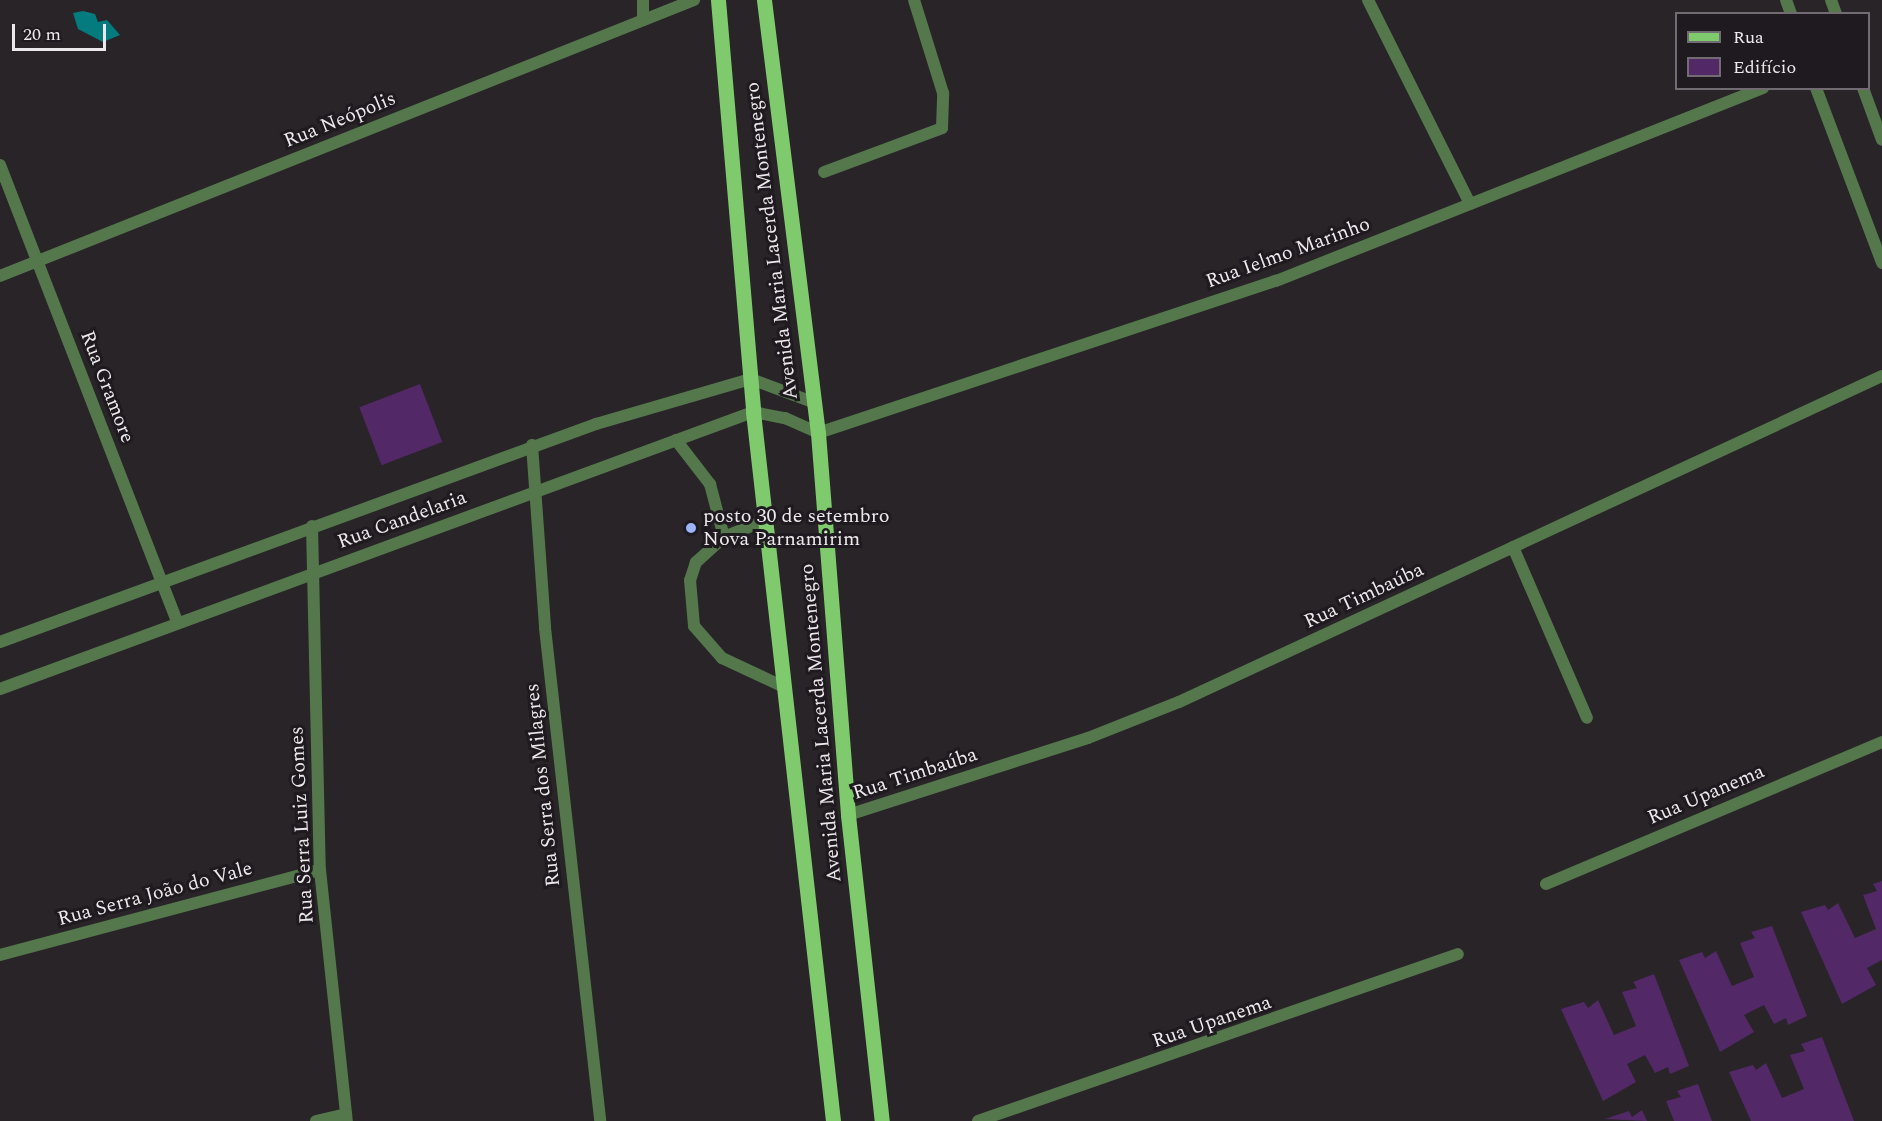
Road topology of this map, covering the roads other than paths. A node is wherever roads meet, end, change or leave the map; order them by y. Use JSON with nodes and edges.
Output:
{"nodes":[{"id":1,"x":643,"y":0,"type":"edge"},
{"id":2,"x":694,"y":0,"type":"edge"},
{"id":3,"x":718,"y":0,"type":"edge"},
{"id":4,"x":764,"y":0,"type":"edge"},
{"id":5,"x":914,"y":0,"type":"edge"},
{"id":6,"x":1368,"y":0,"type":"edge"},
{"id":7,"x":643,"y":20,"type":"junction"},
{"id":8,"x":1759,"y":90,"type":"edge"},
{"id":9,"x":1817,"y":90,"type":"edge"},
{"id":10,"x":1864,"y":90,"type":"edge"},
{"id":11,"x":1882,"y":140,"type":"edge"},
{"id":12,"x":0,"y":165,"type":"edge"},
{"id":13,"x":824,"y":172,"type":"dead end"},
{"id":14,"x":1470,"y":204,"type":"junction"},
{"id":15,"x":37,"y":262,"type":"junction"},
{"id":16,"x":1882,"y":263,"type":"edge"},
{"id":17,"x":0,"y":276,"type":"edge"},
{"id":18,"x":1882,"y":376,"type":"edge"},
{"id":19,"x":751,"y":379,"type":"junction"},
{"id":20,"x":813,"y":402,"type":"junction"},
{"id":21,"x":753,"y":412,"type":"junction"},
{"id":22,"x":818,"y":433,"type":"junction"},
{"id":23,"x":676,"y":440,"type":"junction"},
{"id":24,"x":532,"y":445,"type":"junction"},
{"id":25,"x":537,"y":493,"type":"junction"},
{"id":26,"x":766,"y":520,"type":"junction"},
{"id":27,"x":312,"y":526,"type":"junction"},
{"id":28,"x":724,"y":537,"type":"junction"},
{"id":29,"x":1513,"y":548,"type":"junction"},
{"id":30,"x":313,"y":573,"type":"junction"},
{"id":31,"x":162,"y":581,"type":"junction"},
{"id":32,"x":178,"y":623,"type":"junction"},
{"id":33,"x":0,"y":642,"type":"edge"},
{"id":34,"x":784,"y":687,"type":"junction"},
{"id":35,"x":0,"y":689,"type":"edge"},
{"id":36,"x":1587,"y":718,"type":"dead end"},
{"id":37,"x":1882,"y":742,"type":"edge"},
{"id":38,"x":848,"y":815,"type":"junction"},
{"id":39,"x":320,"y":870,"type":"junction"},
{"id":40,"x":1546,"y":884,"type":"dead end"},
{"id":41,"x":1458,"y":954,"type":"dead end"},
{"id":42,"x":0,"y":955,"type":"edge"},
{"id":43,"x":347,"y":1117,"type":"edge"},
{"id":44,"x":316,"y":1121,"type":"edge"},
{"id":45,"x":600,"y":1121,"type":"edge"},
{"id":46,"x":833,"y":1121,"type":"edge"},
{"id":47,"x":882,"y":1121,"type":"edge"},
{"id":48,"x":978,"y":1121,"type":"edge"}],
"edges":[{"from":1,"to":7,"type":"street"},
{"from":2,"to":7,"type":"street","name":"Rua Neópolis"},
{"from":3,"to":19,"type":"main road","name":"Avenida Maria Lacerda Montenegro"},
{"from":4,"to":20,"type":"main road","name":"Avenida Maria Lacerda Montenegro"},
{"from":5,"to":13,"type":"street"},
{"from":6,"to":14,"type":"street"},
{"from":7,"to":15,"type":"street","name":"Rua Neópolis"},
{"from":8,"to":14,"type":"street","name":"Rua Ielmo Marinho"},
{"from":9,"to":16,"type":"street"},
{"from":10,"to":11,"type":"street"},
{"from":12,"to":15,"type":"street","name":"Rua Gramore"},
{"from":14,"to":22,"type":"street","name":"Rua Ielmo Marinho"},
{"from":15,"to":17,"type":"street","name":"Rua Neópolis"},
{"from":15,"to":31,"type":"street","name":"Rua Gramore"},
{"from":18,"to":29,"type":"street","name":"Rua Timbaúba"},
{"from":19,"to":20,"type":"street"},
{"from":19,"to":21,"type":"main road","name":"Avenida Maria Lacerda Montenegro"},
{"from":19,"to":24,"type":"street","name":"Rua Candelaria"},
{"from":20,"to":22,"type":"main road","name":"Avenida Maria Lacerda Montenegro"},
{"from":21,"to":22,"type":"street"},
{"from":21,"to":23,"type":"street","name":"Rua Candelaria"},
{"from":21,"to":26,"type":"main road","name":"Avenida Maria Lacerda Montenegro"},
{"from":22,"to":38,"type":"main road","name":"Avenida Maria Lacerda Montenegro"},
{"from":23,"to":25,"type":"street","name":"Rua Candelaria"},
{"from":23,"to":28,"type":"street"},
{"from":24,"to":25,"type":"street","name":"Rua Serra dos Milagres"},
{"from":24,"to":27,"type":"street","name":"Rua Candelaria"},
{"from":25,"to":30,"type":"street","name":"Rua Candelaria"},
{"from":25,"to":45,"type":"street","name":"Rua Serra dos Milagres"},
{"from":26,"to":28,"type":"street"},
{"from":26,"to":34,"type":"main road","name":"Avenida Maria Lacerda Montenegro"},
{"from":27,"to":30,"type":"street","name":"Rua Serra Luiz Gomes"},
{"from":27,"to":31,"type":"street","name":"Rua Candelaria"},
{"from":28,"to":34,"type":"street"},
{"from":29,"to":36,"type":"street"},
{"from":29,"to":38,"type":"street","name":"Rua Timbaúba"},
{"from":30,"to":32,"type":"street","name":"Rua Candelaria"},
{"from":30,"to":39,"type":"street","name":"Rua Serra Luiz Gomes"},
{"from":31,"to":32,"type":"street","name":"Rua Gramore"},
{"from":31,"to":33,"type":"street","name":"Rua Candelaria"},
{"from":32,"to":35,"type":"street","name":"Rua Candelaria"},
{"from":34,"to":46,"type":"main road","name":"Avenida Maria Lacerda Montenegro"},
{"from":37,"to":40,"type":"street","name":"Rua Upanema"},
{"from":38,"to":47,"type":"main road","name":"Avenida Maria Lacerda Montenegro"},
{"from":39,"to":42,"type":"street","name":"Rua Serra João do Vale"},
{"from":39,"to":43,"type":"street","name":"Rua Serra Luiz Gomes"},
{"from":41,"to":48,"type":"street","name":"Rua Upanema"},
{"from":43,"to":44,"type":"street"}]}
